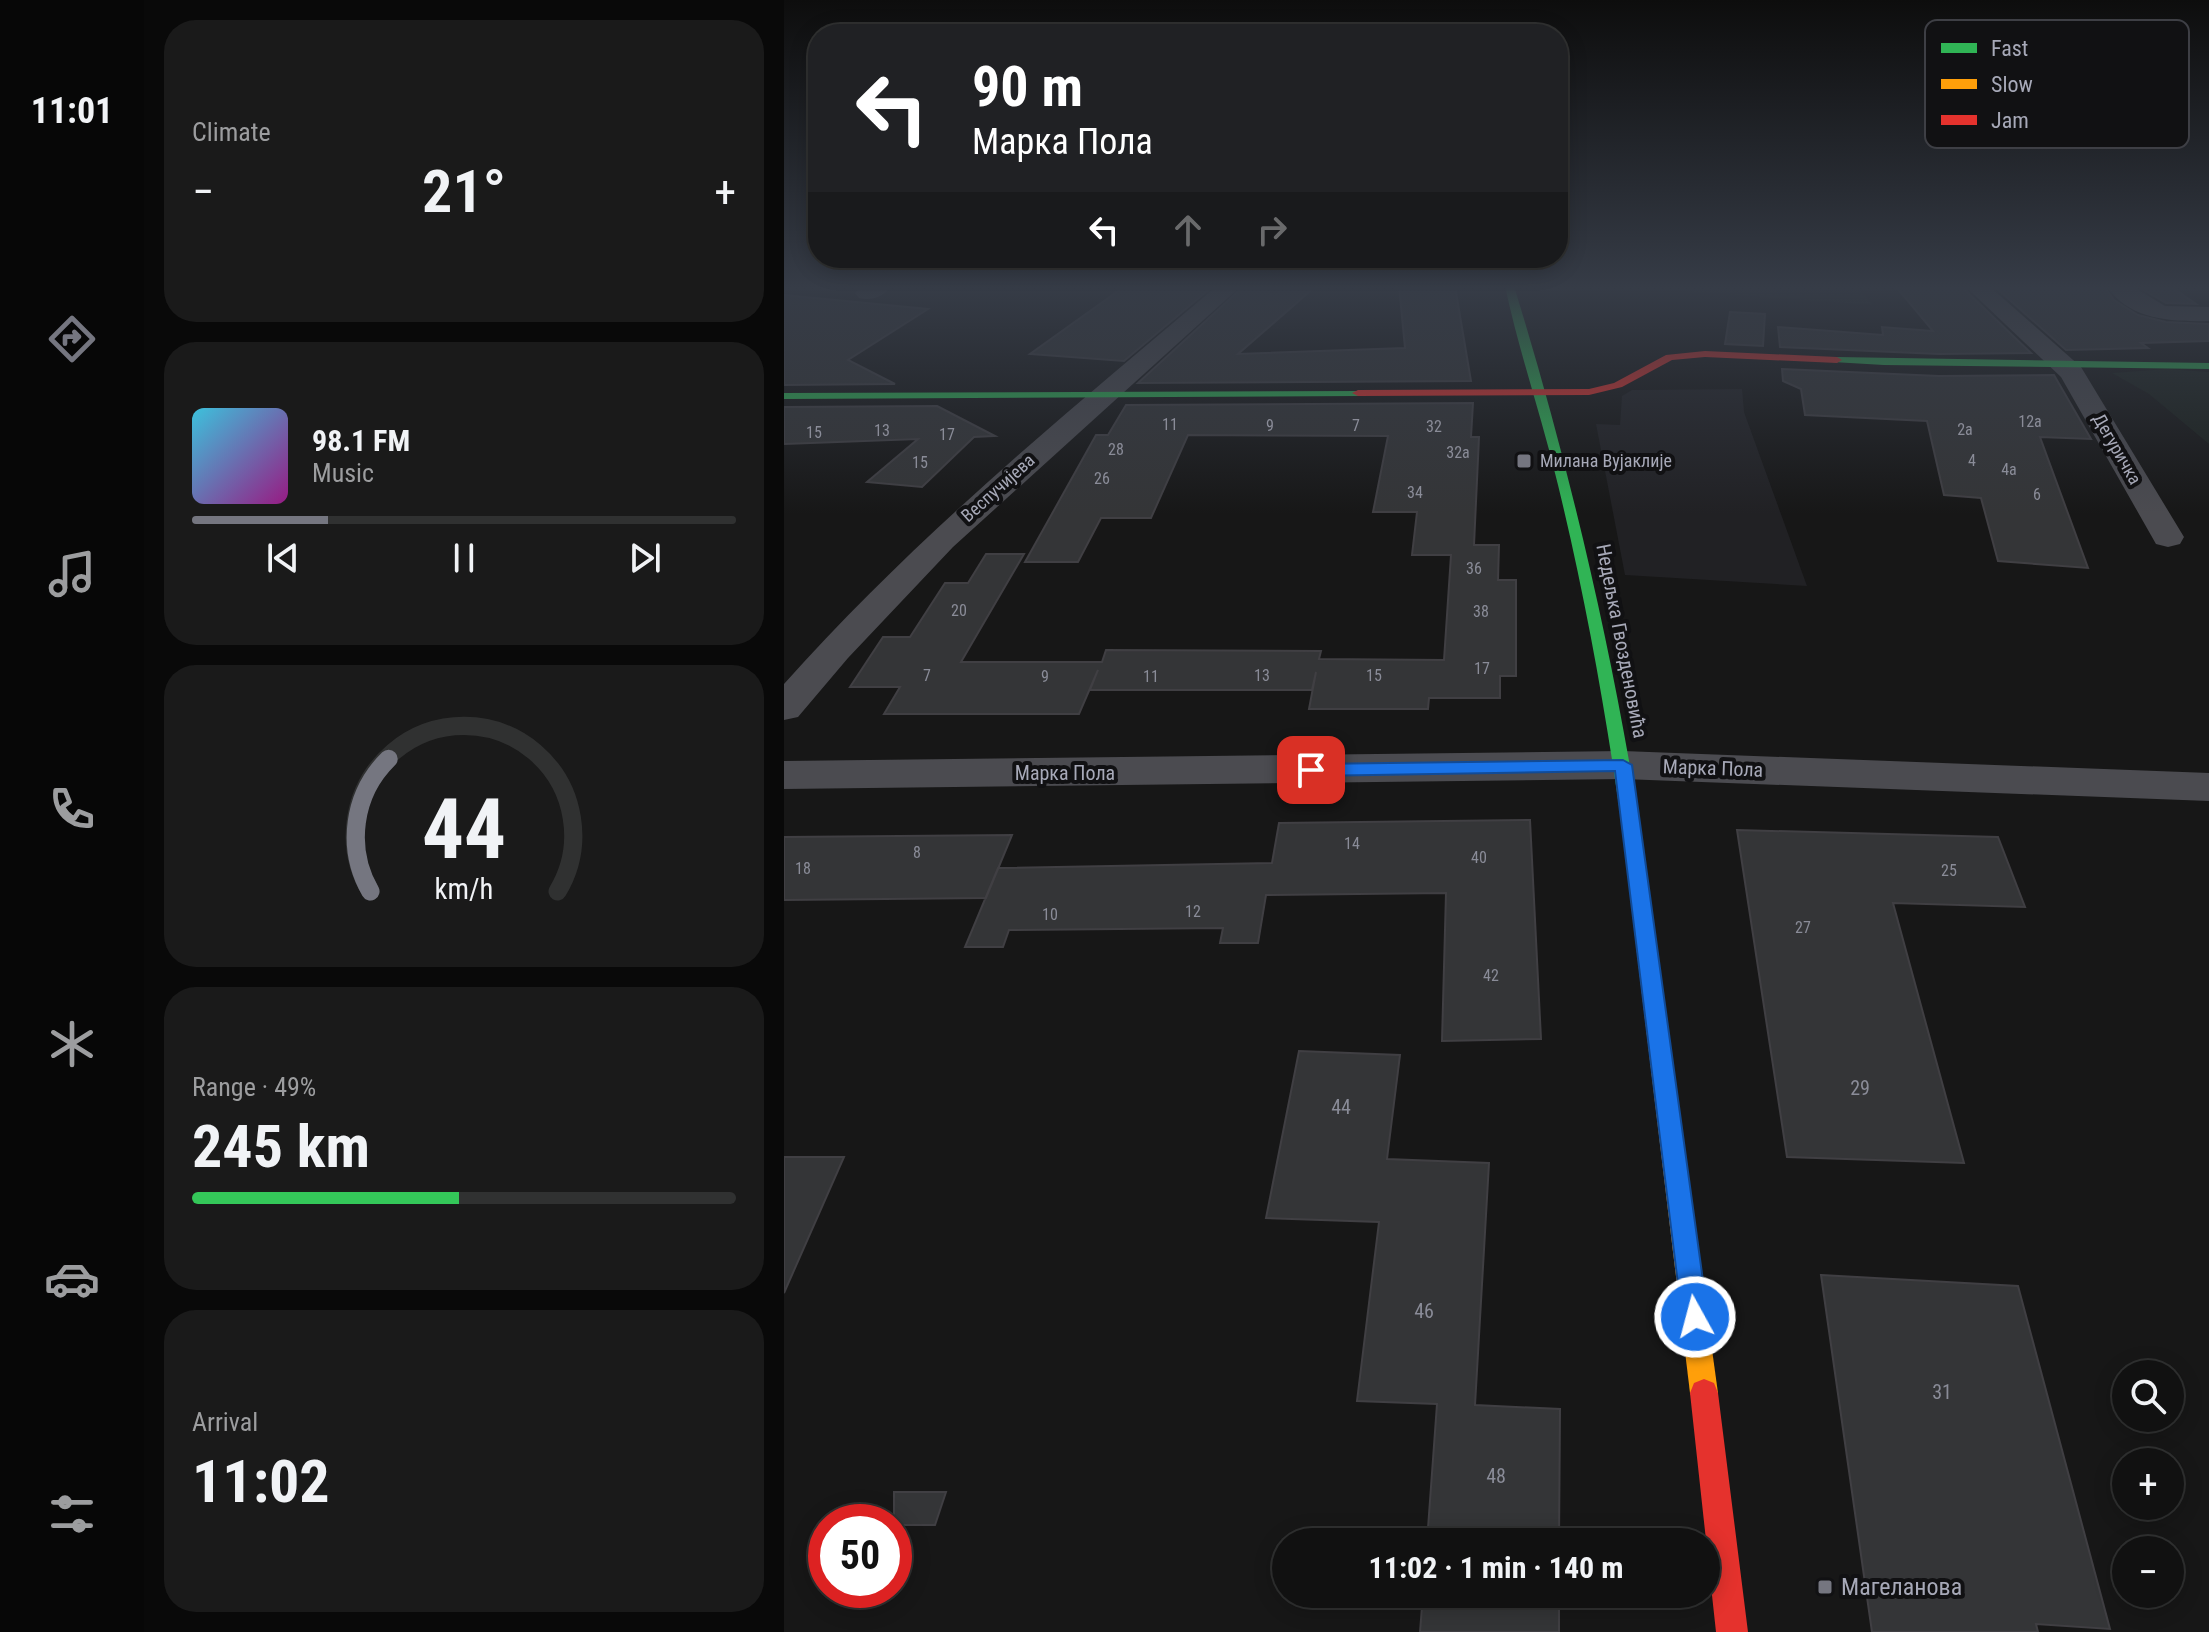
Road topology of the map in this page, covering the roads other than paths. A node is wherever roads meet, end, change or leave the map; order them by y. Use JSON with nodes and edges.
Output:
{"nodes":[{"id":1,"x":1141,"y":362,"type":"edge"},
{"id":2,"x":1532,"y":362,"type":"edge"},
{"id":3,"x":1659,"y":362,"type":"edge"},
{"id":4,"x":1875,"y":362,"type":"edge"},
{"id":5,"x":2063,"y":363,"type":"junction"},
{"id":6,"x":2209,"y":366,"type":"edge"},
{"id":7,"x":1542,"y":393,"type":"junction"},
{"id":8,"x":1103,"y":395,"type":"junction"},
{"id":9,"x":784,"y":396,"type":"edge"},
{"id":10,"x":2168,"y":537,"type":"dead end"},
{"id":11,"x":784,"y":708,"type":"edge"},
{"id":12,"x":1623,"y":765,"type":"junction"},
{"id":13,"x":784,"y":775,"type":"edge"},
{"id":14,"x":2209,"y":787,"type":"edge"},
{"id":15,"x":1732,"y":1632,"type":"edge"}],
"edges":[{"from":1,"to":8,"type":"street","name":"Веспучијева"},
{"from":2,"to":7,"type":"street","name":"Недељка Гвозденовића"},
{"from":3,"to":7,"type":"street"},
{"from":4,"to":5,"type":"street"},
{"from":5,"to":6,"type":"street"},
{"from":5,"to":10,"type":"street","name":"Дегуричка"},
{"from":7,"to":8,"type":"street"},
{"from":7,"to":12,"type":"street","name":"Недељка Гвозденовића"},
{"from":8,"to":9,"type":"street"},
{"from":8,"to":11,"type":"street","name":"Веспучијева"},
{"from":12,"to":13,"type":"street","name":"Марка Пола"},
{"from":12,"to":14,"type":"street","name":"Марка Пола"},
{"from":12,"to":15,"type":"street","name":"Недељка Гвозденовића"}]}
